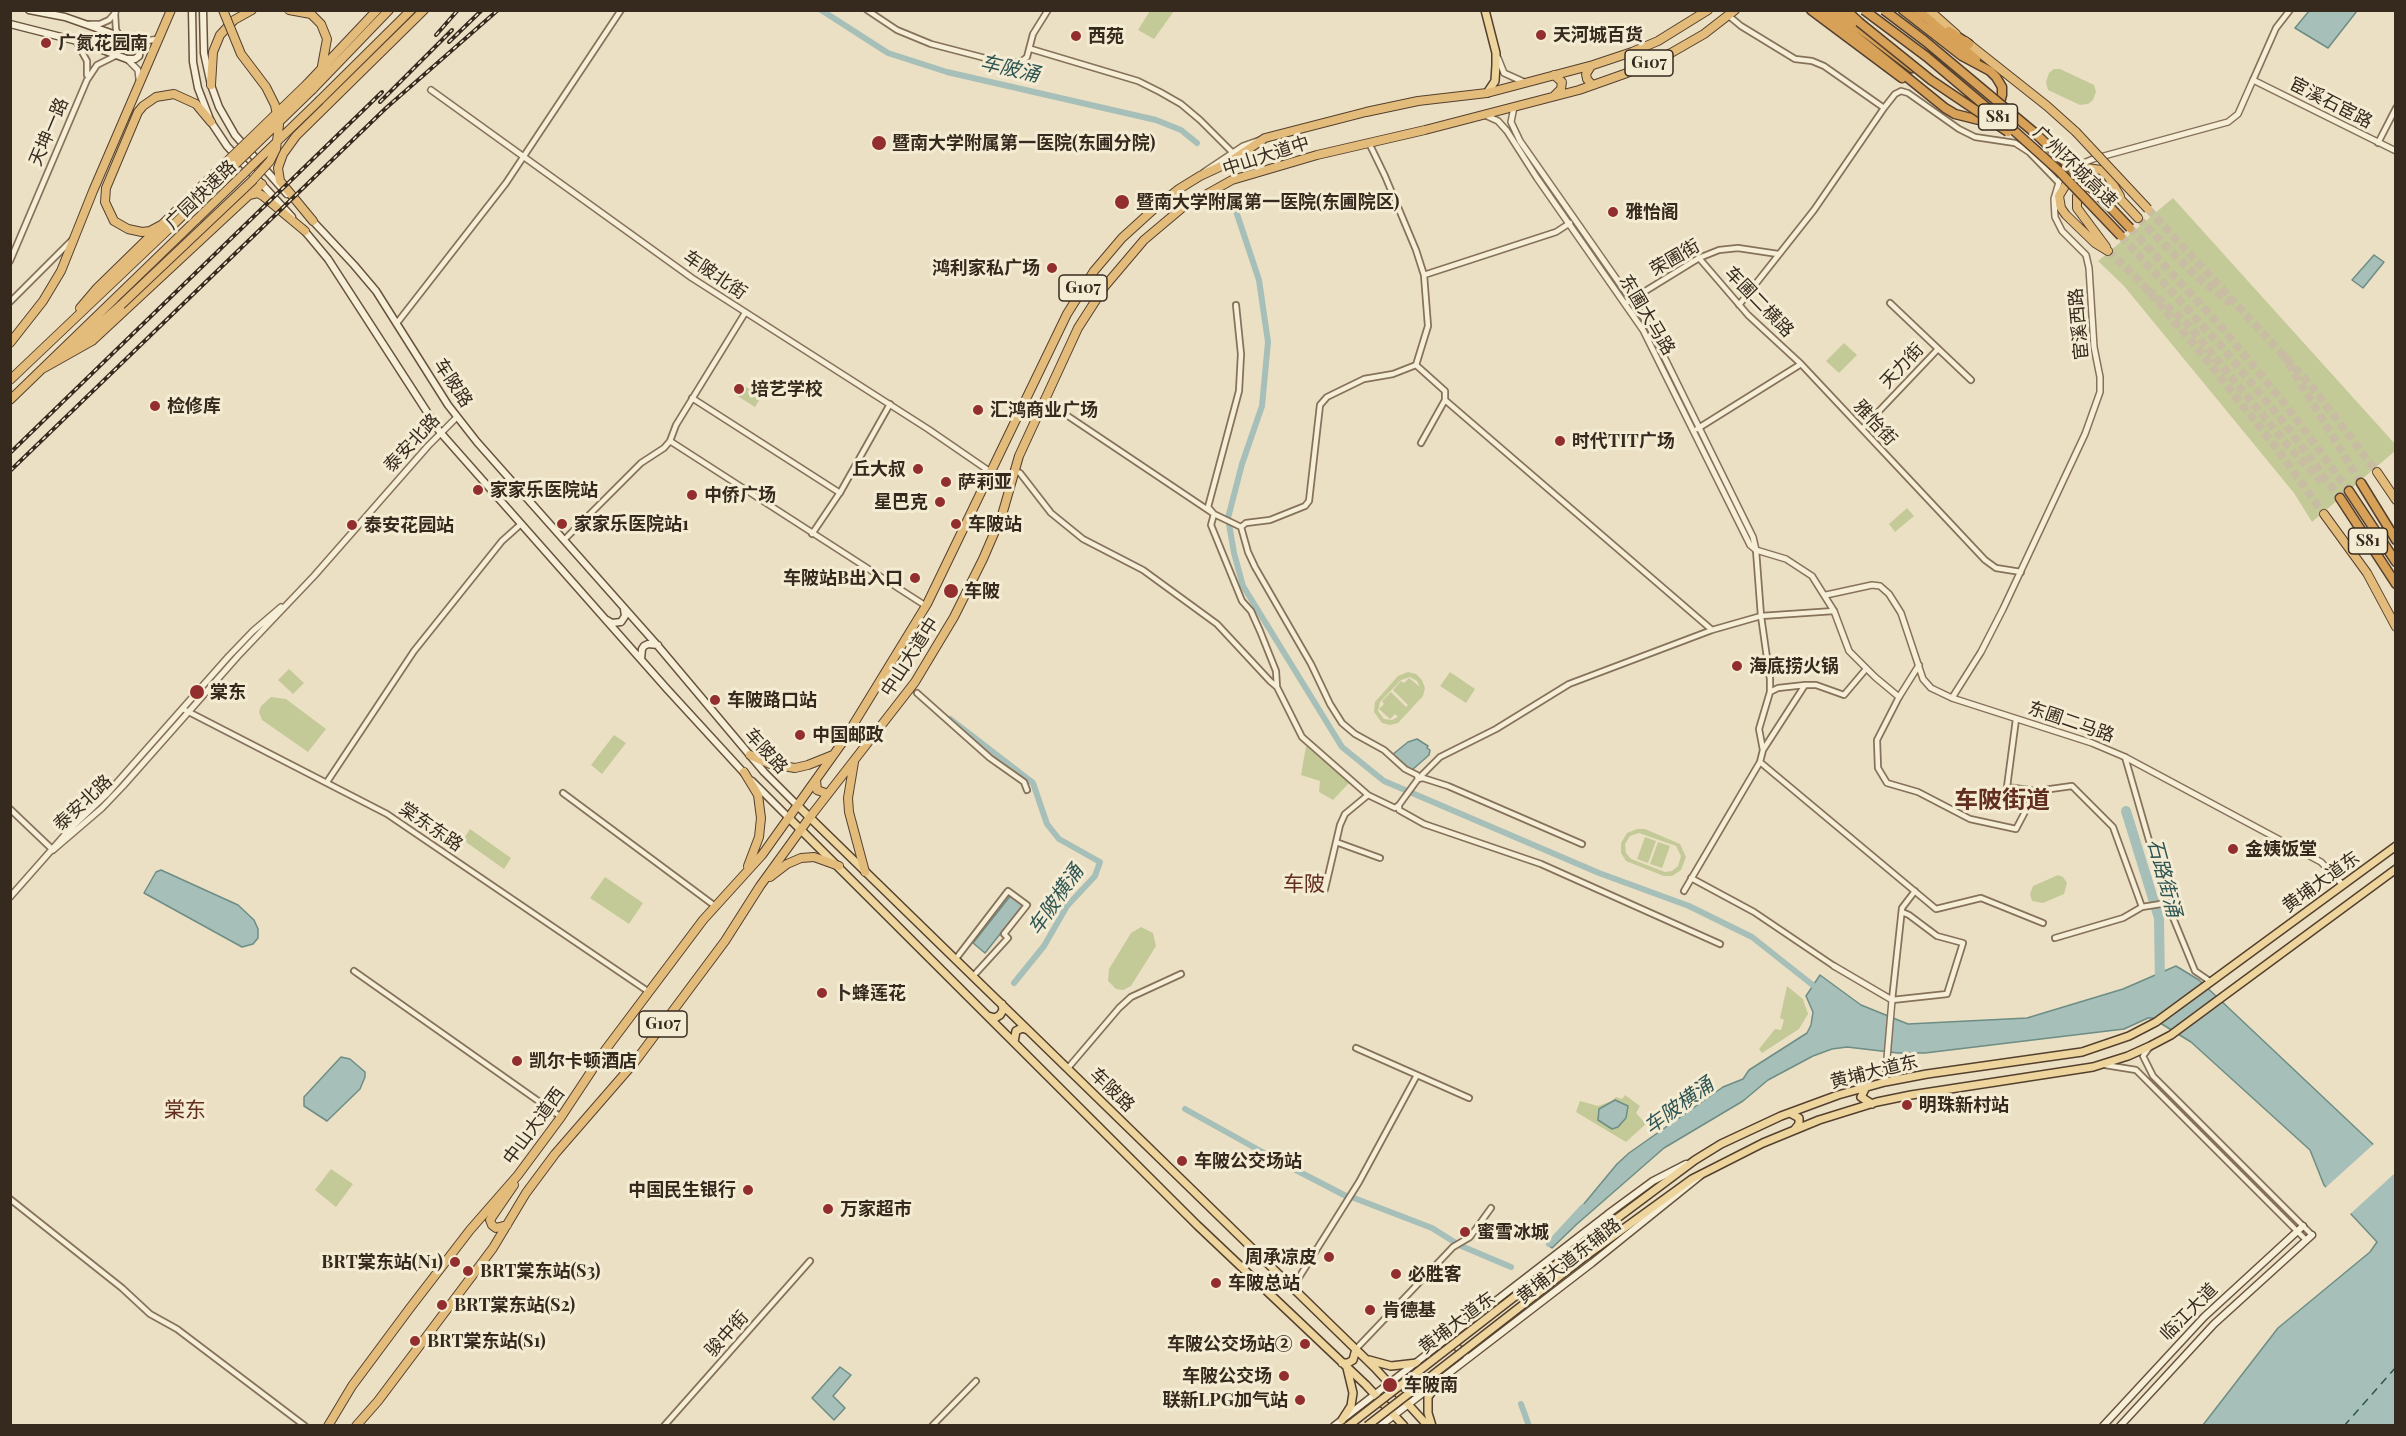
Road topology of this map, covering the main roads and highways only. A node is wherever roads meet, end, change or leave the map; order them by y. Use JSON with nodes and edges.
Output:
{"nodes":[{"id":1,"x":29,"y":10,"type":"edge"},
{"id":2,"x":171,"y":10,"type":"edge"},
{"id":3,"x":192,"y":10,"type":"edge"},
{"id":4,"x":203,"y":10,"type":"edge"},
{"id":5,"x":223,"y":10,"type":"edge"},
{"id":6,"x":252,"y":10,"type":"edge"},
{"id":7,"x":289,"y":10,"type":"edge"},
{"id":8,"x":377,"y":10,"type":"edge"},
{"id":9,"x":389,"y":10,"type":"edge"},
{"id":10,"x":411,"y":10,"type":"edge"},
{"id":11,"x":424,"y":10,"type":"edge"},
{"id":12,"x":1485,"y":10,"type":"edge"},
{"id":13,"x":1708,"y":10,"type":"edge"},
{"id":14,"x":1811,"y":10,"type":"edge"},
{"id":15,"x":1824,"y":10,"type":"edge"},
{"id":16,"x":1835,"y":10,"type":"edge"},
{"id":17,"x":1846,"y":10,"type":"edge"},
{"id":18,"x":1864,"y":10,"type":"edge"},
{"id":19,"x":1884,"y":10,"type":"edge"},
{"id":20,"x":1903,"y":10,"type":"edge"},
{"id":21,"x":1916,"y":10,"type":"edge"},
{"id":22,"x":1929,"y":10,"type":"edge"},
{"id":23,"x":1732,"y":13,"type":"edge"},
{"id":24,"x":1929,"y":20,"type":"junction"},
{"id":25,"x":10,"y":24,"type":"edge"},
{"id":26,"x":1857,"y":24,"type":"junction"},
{"id":27,"x":1969,"y":44,"type":"junction"},
{"id":28,"x":1593,"y":65,"type":"junction"},
{"id":29,"x":321,"y":66,"type":"junction"},
{"id":30,"x":1990,"y":71,"type":"junction"},
{"id":31,"x":1554,"y":75,"type":"junction"},
{"id":32,"x":211,"y":85,"type":"junction"},
{"id":33,"x":1592,"y":85,"type":"junction"},
{"id":34,"x":309,"y":87,"type":"junction"},
{"id":35,"x":1924,"y":91,"type":"junction"},
{"id":36,"x":1487,"y":93,"type":"junction"},
{"id":37,"x":1553,"y":97,"type":"junction"},
{"id":38,"x":211,"y":122,"type":"junction"},
{"id":39,"x":2035,"y":150,"type":"junction"},
{"id":40,"x":283,"y":154,"type":"junction"},
{"id":41,"x":270,"y":176,"type":"junction"},
{"id":42,"x":262,"y":184,"type":"junction"},
{"id":43,"x":2120,"y":196,"type":"junction"},
{"id":44,"x":244,"y":198,"type":"junction"},
{"id":45,"x":2148,"y":209,"type":"tunnel mouth"},
{"id":46,"x":2138,"y":218,"type":"tunnel mouth"},
{"id":47,"x":313,"y":221,"type":"junction"},
{"id":48,"x":163,"y":224,"type":"junction"},
{"id":49,"x":2130,"y":228,"type":"tunnel mouth"},
{"id":50,"x":305,"y":231,"type":"junction"},
{"id":51,"x":2121,"y":236,"type":"tunnel mouth"},
{"id":52,"x":59,"y":333,"type":"junction"},
{"id":53,"x":10,"y":344,"type":"edge"},
{"id":54,"x":44,"y":368,"type":"junction"},
{"id":55,"x":10,"y":380,"type":"edge"},
{"id":56,"x":10,"y":400,"type":"edge"},
{"id":57,"x":2377,"y":472,"type":"tunnel mouth"},
{"id":58,"x":2361,"y":483,"type":"tunnel mouth"},
{"id":59,"x":2349,"y":491,"type":"tunnel mouth"},
{"id":60,"x":2340,"y":498,"type":"tunnel mouth"},
{"id":61,"x":2395,"y":500,"type":"edge"},
{"id":62,"x":2324,"y":514,"type":"tunnel mouth"},
{"id":63,"x":2396,"y":540,"type":"edge"},
{"id":64,"x":2396,"y":562,"type":"edge"},
{"id":65,"x":2396,"y":584,"type":"edge"},
{"id":66,"x":624,"y":607,"type":"junction"},
{"id":67,"x":607,"y":620,"type":"junction"},
{"id":68,"x":2396,"y":627,"type":"edge"},
{"id":69,"x":658,"y":646,"type":"junction"},
{"id":70,"x":642,"y":660,"type":"junction"},
{"id":71,"x":834,"y":754,"type":"junction"},
{"id":72,"x":750,"y":755,"type":"junction"},
{"id":73,"x":854,"y":760,"type":"junction"},
{"id":74,"x":744,"y":772,"type":"junction"},
{"id":75,"x":816,"y":780,"type":"junction"},
{"id":76,"x":828,"y":795,"type":"junction"},
{"id":77,"x":798,"y":806,"type":"junction"},
{"id":78,"x":789,"y":818,"type":"junction"},
{"id":79,"x":810,"y":818,"type":"junction"},
{"id":80,"x":801,"y":829,"type":"junction"},
{"id":81,"x":773,"y":840,"type":"junction"},
{"id":82,"x":2396,"y":846,"type":"edge"},
{"id":83,"x":785,"y":851,"type":"junction"},
{"id":84,"x":839,"y":866,"type":"junction"},
{"id":85,"x":2396,"y":869,"type":"edge"},
{"id":86,"x":865,"y":872,"type":"junction"},
{"id":87,"x":739,"y":880,"type":"junction"},
{"id":88,"x":760,"y":886,"type":"junction"},
{"id":89,"x":1001,"y":1003,"type":"junction"},
{"id":90,"x":988,"y":1016,"type":"junction"},
{"id":91,"x":1028,"y":1030,"type":"junction"},
{"id":92,"x":1015,"y":1042,"type":"junction"},
{"id":93,"x":1866,"y":1087,"type":"junction"},
{"id":94,"x":1872,"y":1104,"type":"junction"},
{"id":95,"x":1788,"y":1113,"type":"junction"},
{"id":96,"x":1796,"y":1129,"type":"junction"},
{"id":97,"x":1695,"y":1160,"type":"junction"},
{"id":98,"x":1705,"y":1172,"type":"junction"},
{"id":99,"x":518,"y":1176,"type":"junction"},
{"id":100,"x":507,"y":1225,"type":"junction"},
{"id":101,"x":2303,"y":1226,"type":"road end"},
{"id":102,"x":2312,"y":1235,"type":"road end"},
{"id":103,"x":2264,"y":1262,"type":"junction"},
{"id":104,"x":2272,"y":1270,"type":"junction"},
{"id":105,"x":1454,"y":1333,"type":"junction"},
{"id":106,"x":1356,"y":1349,"type":"junction"},
{"id":107,"x":1429,"y":1353,"type":"junction"},
{"id":108,"x":1470,"y":1356,"type":"junction"},
{"id":109,"x":1365,"y":1359,"type":"junction"},
{"id":110,"x":1417,"y":1363,"type":"junction"},
{"id":111,"x":1344,"y":1364,"type":"junction"},
{"id":112,"x":1444,"y":1376,"type":"junction"},
{"id":113,"x":1389,"y":1383,"type":"junction"},
{"id":114,"x":1375,"y":1394,"type":"junction"},
{"id":115,"x":1408,"y":1404,"type":"junction"},
{"id":116,"x":2123,"y":1404,"type":"junction"},
{"id":117,"x":2132,"y":1412,"type":"junction"},
{"id":118,"x":1393,"y":1416,"type":"junction"},
{"id":119,"x":1342,"y":1420,"type":"junction"},
{"id":120,"x":328,"y":1425,"type":"edge"},
{"id":121,"x":356,"y":1425,"type":"edge"},
{"id":122,"x":1334,"y":1425,"type":"edge"},
{"id":123,"x":1348,"y":1425,"type":"edge"},
{"id":124,"x":1367,"y":1425,"type":"edge"},
{"id":125,"x":1380,"y":1425,"type":"edge"},
{"id":126,"x":1401,"y":1425,"type":"edge"},
{"id":127,"x":1430,"y":1425,"type":"edge"},
{"id":128,"x":2103,"y":1425,"type":"edge"},
{"id":129,"x":2120,"y":1425,"type":"edge"}],
"edges":[{"from":1,"to":25,"type":"main road"},
{"from":2,"to":53,"type":"highway"},
{"from":3,"to":38,"type":"main road","name":"车陂路"},
{"from":4,"to":32,"type":"main road","name":"车陂路"},
{"from":5,"to":54,"type":"highway","bridge":true},
{"from":6,"to":32,"type":"highway"},
{"from":7,"to":29,"type":"highway"},
{"from":8,"to":29,"type":"highway"},
{"from":9,"to":34,"type":"highway","name":"广园快速路"},
{"from":10,"to":54,"type":"highway","name":"广园快速路","bridge":true},
{"from":11,"to":40,"type":"highway"},
{"from":12,"to":36,"type":"main road"},
{"from":13,"to":28,"type":"highway","name":"中山大道中","number":"G107"},
{"from":14,"to":35,"type":"highway"},
{"from":15,"to":35,"type":"highway"},
{"from":16,"to":26,"type":"highway"},
{"from":17,"to":26,"type":"highway"},
{"from":18,"to":39,"type":"highway","name":"广州环城高速","number":"S81","bridge":true},
{"from":19,"to":49,"type":"highway","name":"广州环城高速","number":"S81","bridge":true},
{"from":20,"to":30,"type":"highway"},
{"from":21,"to":24,"type":"highway"},
{"from":22,"to":27,"type":"highway"},
{"from":23,"to":33,"type":"highway","name":"中山大道中","number":"G107"},
{"from":24,"to":27,"type":"highway"},
{"from":24,"to":30,"type":"highway"},
{"from":26,"to":39,"type":"highway","bridge":true},
{"from":27,"to":45,"type":"highway","bridge":true},
{"from":28,"to":31,"type":"highway","name":"中山大道中","number":"G107"},
{"from":28,"to":33,"type":"highway"},
{"from":29,"to":34,"type":"highway"},
{"from":30,"to":35,"type":"highway"},
{"from":31,"to":36,"type":"highway","name":"中山大道中","number":"G107"},
{"from":31,"to":37,"type":"highway"},
{"from":32,"to":41,"type":"main road","name":"车陂路"},
{"from":33,"to":37,"type":"highway","name":"中山大道中","number":"G107"},
{"from":34,"to":48,"type":"highway","bridge":true},
{"from":34,"to":52,"type":"highway","name":"广园快速路","bridge":true},
{"from":36,"to":71,"type":"highway","name":"中山大道中","number":"G107"},
{"from":37,"to":73,"type":"highway","name":"中山大道中","number":"G107"},
{"from":38,"to":42,"type":"main road","name":"车陂路"},
{"from":38,"to":48,"type":"highway"},
{"from":39,"to":51,"type":"highway","name":"广州环城高速","number":"S81","bridge":true},
{"from":40,"to":41,"type":"highway"},
{"from":40,"to":47,"type":"highway"},
{"from":41,"to":42,"type":"main road"},
{"from":41,"to":47,"type":"main road","name":"车陂路"},
{"from":42,"to":44,"type":"highway"},
{"from":42,"to":50,"type":"main road","name":"车陂路"},
{"from":43,"to":43,"type":"highway"},
{"from":43,"to":46,"type":"highway"},
{"from":44,"to":50,"type":"highway"},
{"from":44,"to":54,"type":"highway"},
{"from":47,"to":66,"type":"main road","name":"车陂路"},
{"from":48,"to":52,"type":"highway"},
{"from":50,"to":67,"type":"main road","name":"车陂路"},
{"from":52,"to":55,"type":"highway","name":"广园快速路"},
{"from":54,"to":56,"type":"highway","name":"广园快速路"},
{"from":57,"to":61,"type":"highway"},
{"from":58,"to":63,"type":"highway"},
{"from":59,"to":64,"type":"highway","number":"S81"},
{"from":60,"to":65,"type":"highway","number":"S81"},
{"from":62,"to":68,"type":"highway"},
{"from":66,"to":67,"type":"main road"},
{"from":66,"to":69,"type":"main road","name":"车陂路"},
{"from":67,"to":70,"type":"main road","name":"车陂路"},
{"from":69,"to":70,"type":"main road"},
{"from":69,"to":72,"type":"main road","name":"车陂路"},
{"from":70,"to":74,"type":"main road","name":"车陂路"},
{"from":71,"to":72,"type":"highway"},
{"from":71,"to":75,"type":"highway","name":"中山大道中","number":"G107"},
{"from":72,"to":77,"type":"main road","name":"车陂路"},
{"from":73,"to":76,"type":"highway","name":"中山大道中"},
{"from":73,"to":86,"type":"highway"},
{"from":74,"to":78,"type":"main road","name":"车陂路"},
{"from":74,"to":87,"type":"highway"},
{"from":75,"to":76,"type":"highway"},
{"from":75,"to":77,"type":"highway","name":"中山大道中","number":"G107"},
{"from":76,"to":79,"type":"highway","name":"中山大道中","number":"G107"},
{"from":77,"to":78,"type":"highway","name":"中山大道中","number":"G107"},
{"from":77,"to":79,"type":"main road","name":"车陂路"},
{"from":78,"to":80,"type":"main road","name":"车陂路"},
{"from":78,"to":81,"type":"highway","name":"中山大道西","number":"G107"},
{"from":79,"to":80,"type":"highway","name":"中山大道西","number":"G107"},
{"from":79,"to":86,"type":"main road","name":"车陂路"},
{"from":80,"to":83,"type":"highway","name":"中山大道西","number":"G107"},
{"from":80,"to":84,"type":"main road","name":"车陂路"},
{"from":81,"to":83,"type":"highway"},
{"from":81,"to":87,"type":"highway","name":"中山大道西","number":"G107"},
{"from":82,"to":93,"type":"main road","name":"黄埔大道东"},
{"from":83,"to":88,"type":"highway","name":"中山大道西","number":"G107"},
{"from":84,"to":88,"type":"highway"},
{"from":84,"to":90,"type":"main road","name":"车陂路"},
{"from":85,"to":94,"type":"main road","name":"黄埔大道东"},
{"from":86,"to":89,"type":"main road","name":"车陂路"},
{"from":87,"to":99,"type":"highway","name":"中山大道西","number":"G107"},
{"from":88,"to":100,"type":"highway","name":"中山大道西","number":"G107"},
{"from":89,"to":90,"type":"main road"},
{"from":89,"to":91,"type":"main road","name":"车陂路"},
{"from":90,"to":92,"type":"main road","name":"车陂路"},
{"from":91,"to":92,"type":"main road"},
{"from":91,"to":106,"type":"main road","name":"车陂路"},
{"from":92,"to":111,"type":"main road","name":"车陂路"},
{"from":93,"to":94,"type":"main road"},
{"from":93,"to":95,"type":"main road","name":"黄埔大道东"},
{"from":94,"to":96,"type":"main road","name":"黄埔大道东"},
{"from":95,"to":96,"type":"main road"},
{"from":95,"to":97,"type":"main road","name":"黄埔大道东"},
{"from":96,"to":98,"type":"main road","name":"黄埔大道东"},
{"from":97,"to":105,"type":"main road","name":"黄埔大道东辅路"},
{"from":97,"to":123,"type":"main road","name":"黄埔大道东","bridge":true},
{"from":98,"to":108,"type":"main road","name":"黄埔大道东辅路"},
{"from":98,"to":124,"type":"main road","name":"黄埔大道东","bridge":true},
{"from":99,"to":100,"type":"highway"},
{"from":99,"to":120,"type":"highway","name":"中山大道西","number":"G107"},
{"from":100,"to":121,"type":"highway","name":"中山大道西","number":"G107"},
{"from":101,"to":103,"type":"main road","name":"临江大道"},
{"from":102,"to":104,"type":"main road","name":"临江大道"},
{"from":103,"to":104,"type":"main road"},
{"from":103,"to":116,"type":"main road","name":"临江大道"},
{"from":104,"to":117,"type":"main road","name":"临江大道"},
{"from":105,"to":107,"type":"main road","name":"黄埔大道东辅路"},
{"from":105,"to":108,"type":"main road"},
{"from":106,"to":109,"type":"main road","name":"车陂路"},
{"from":106,"to":111,"type":"main road"},
{"from":107,"to":110,"type":"main road","name":"黄埔大道东辅路"},
{"from":107,"to":112,"type":"main road"},
{"from":108,"to":112,"type":"main road","name":"黄埔大道东辅路"},
{"from":109,"to":110,"type":"main road"},
{"from":109,"to":113,"type":"main road","name":"车陂路"},
{"from":110,"to":113,"type":"main road","name":"黄埔大道东辅路"},
{"from":111,"to":114,"type":"main road","name":"车陂路"},
{"from":111,"to":119,"type":"main road"},
{"from":112,"to":115,"type":"main road","name":"黄埔大道东辅路"},
{"from":112,"to":127,"type":"main road"},
{"from":113,"to":114,"type":"main road","name":"黄埔大道东辅路"},
{"from":113,"to":115,"type":"main road","name":"车陂路"},
{"from":114,"to":118,"type":"main road","name":"车陂路"},
{"from":114,"to":119,"type":"main road","name":"黄埔大道东辅路"},
{"from":115,"to":118,"type":"main road","name":"黄埔大道东辅路"},
{"from":115,"to":127,"type":"main road","name":"车陂路"},
{"from":116,"to":117,"type":"main road"},
{"from":116,"to":128,"type":"main road","name":"临江大道"},
{"from":117,"to":129,"type":"main road","name":"临江大道"},
{"from":118,"to":125,"type":"main road","name":"黄埔大道东辅路"},
{"from":118,"to":126,"type":"main road","name":"车陂路"},
{"from":119,"to":122,"type":"main road","name":"黄埔大道东辅路"}]}
